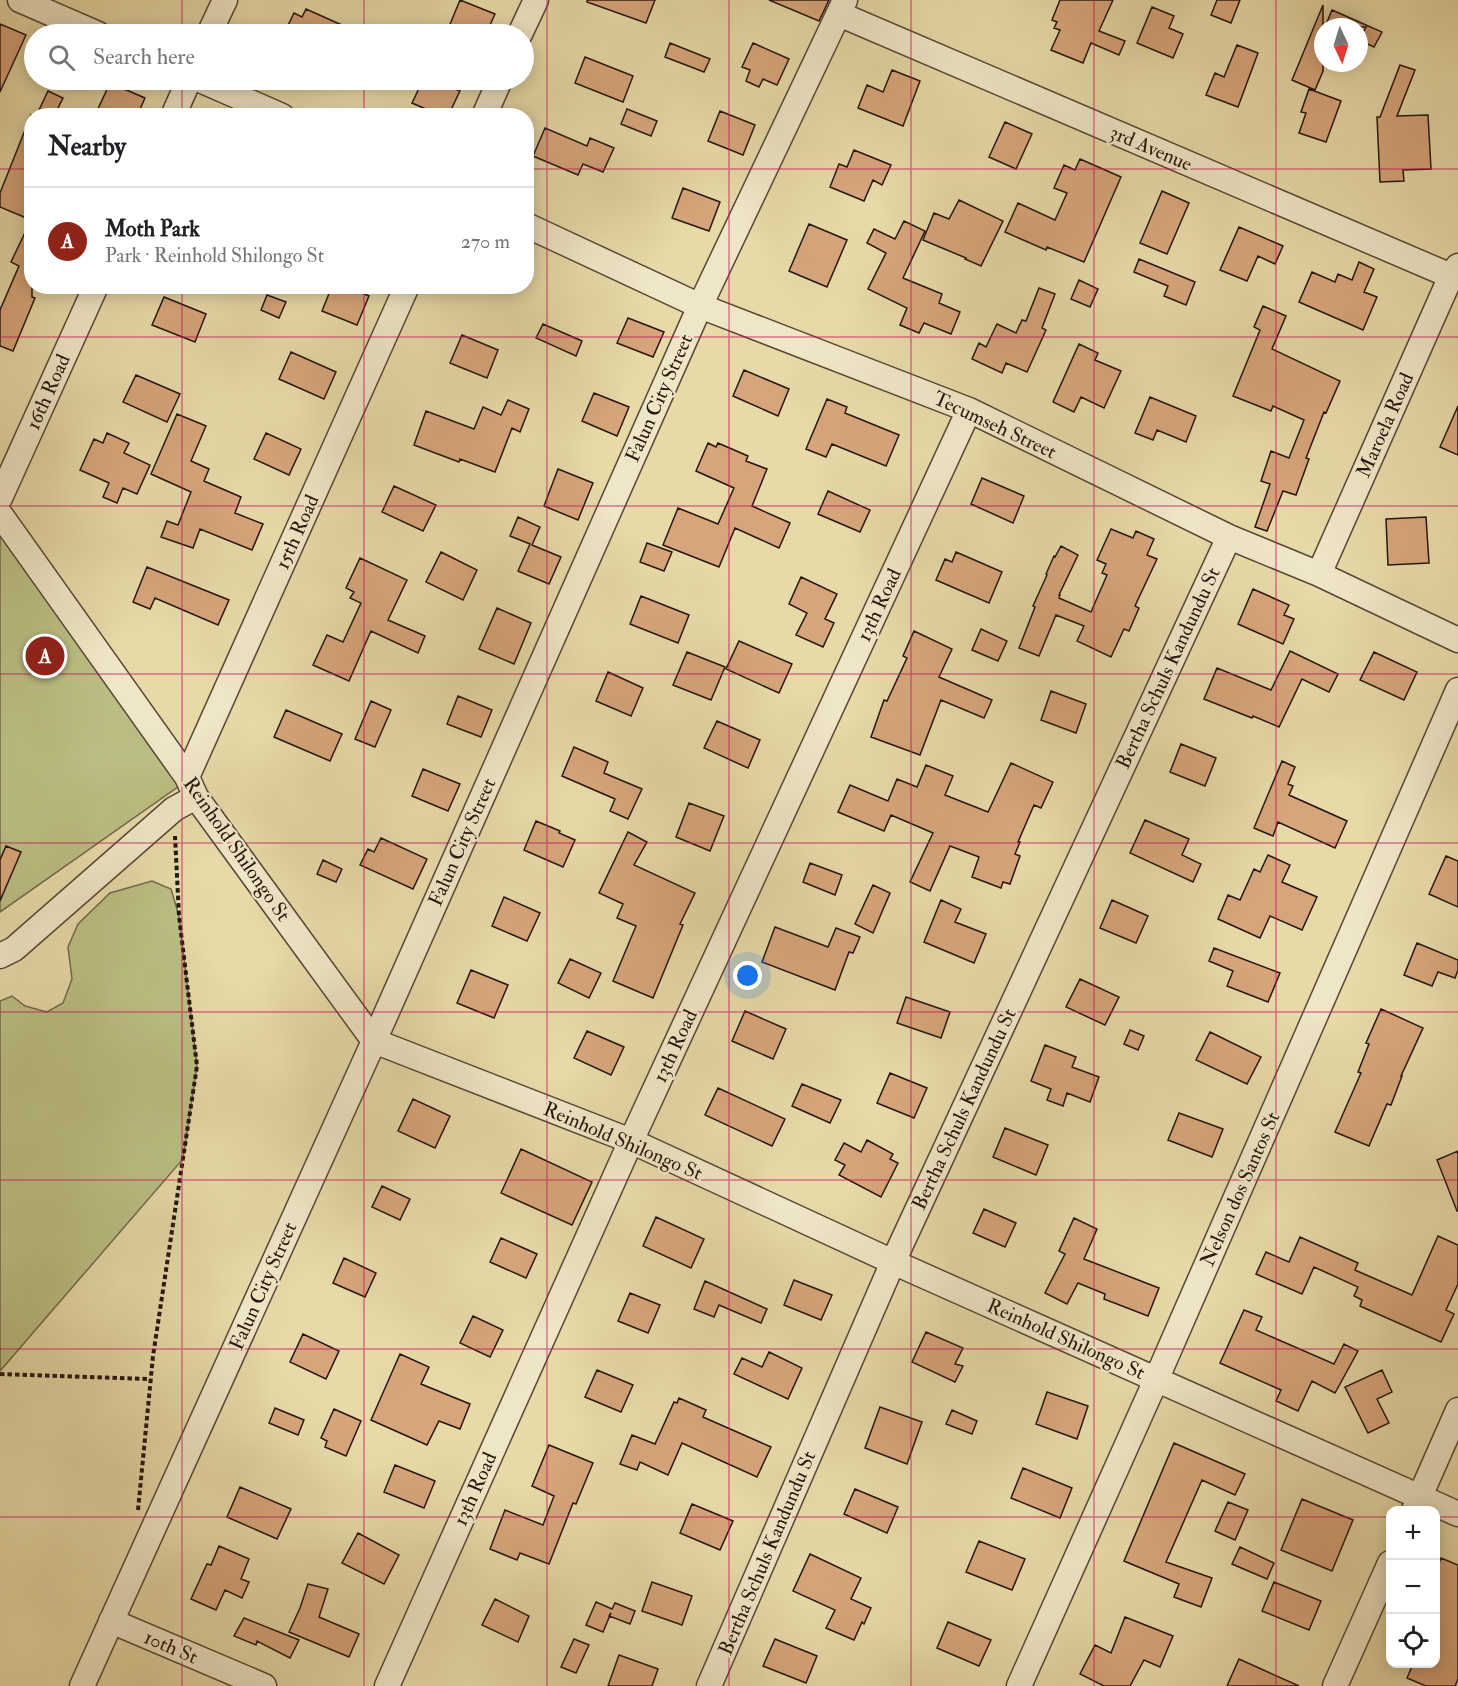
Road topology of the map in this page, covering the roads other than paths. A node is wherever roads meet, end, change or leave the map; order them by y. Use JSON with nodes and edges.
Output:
{"nodes":[{"id":1,"x":20,"y":0,"type":"edge"},
{"id":2,"x":225,"y":0,"type":"edge"},
{"id":3,"x":536,"y":0,"type":"edge"},
{"id":4,"x":842,"y":7,"type":"edge"},
{"id":5,"x":75,"y":24,"type":"edge"},
{"id":6,"x":214,"y":24,"type":"edge"},
{"id":7,"x":525,"y":24,"type":"edge"},
{"id":8,"x":185,"y":90,"type":"edge"},
{"id":9,"x":223,"y":90,"type":"edge"},
{"id":10,"x":496,"y":90,"type":"edge"},
{"id":11,"x":177,"y":108,"type":"edge"},
{"id":12,"x":264,"y":108,"type":"edge"},
{"id":13,"x":488,"y":108,"type":"edge"},
{"id":14,"x":534,"y":229,"type":"edge"},
{"id":15,"x":1455,"y":271,"type":"edge"},
{"id":16,"x":92,"y":294,"type":"edge"},
{"id":17,"x":404,"y":294,"type":"edge"},
{"id":18,"x":700,"y":306,"type":"junction"},
{"id":19,"x":969,"y":410,"type":"junction"},
{"id":20,"x":0,"y":498,"type":"edge"},
{"id":21,"x":0,"y":514,"type":"edge"},
{"id":22,"x":1229,"y":537,"type":"junction"},
{"id":23,"x":1319,"y":574,"type":"junction"},
{"id":24,"x":1458,"y":640,"type":"edge"},
{"id":25,"x":1458,"y":690,"type":"edge"},
{"id":26,"x":191,"y":787,"type":"junction"},
{"id":27,"x":0,"y":956,"type":"edge"},
{"id":28,"x":374,"y":1041,"type":"junction"},
{"id":29,"x":631,"y":1141,"type":"junction"},
{"id":30,"x":893,"y":1262,"type":"junction"},
{"id":31,"x":1156,"y":1380,"type":"junction"},
{"id":32,"x":1458,"y":1410,"type":"edge"},
{"id":33,"x":1418,"y":1504,"type":"edge"},
{"id":34,"x":1458,"y":1514,"type":"edge"},
{"id":35,"x":1386,"y":1572,"type":"edge"},
{"id":36,"x":111,"y":1621,"type":"junction"},
{"id":37,"x":82,"y":1686,"type":"edge"},
{"id":38,"x":264,"y":1686,"type":"edge"},
{"id":39,"x":387,"y":1686,"type":"edge"},
{"id":40,"x":709,"y":1686,"type":"edge"},
{"id":41,"x":1019,"y":1686,"type":"edge"},
{"id":42,"x":1335,"y":1686,"type":"edge"}],
"edges":[{"from":1,"to":5,"type":"street"},
{"from":2,"to":6,"type":"street"},
{"from":3,"to":7,"type":"street"},
{"from":4,"to":15,"type":"street","name":"3rd Avenue"},
{"from":4,"to":18,"type":"street","name":"Falun City Street"},
{"from":8,"to":11,"type":"street"},
{"from":9,"to":12,"type":"street"},
{"from":10,"to":13,"type":"street"},
{"from":14,"to":18,"type":"street","name":"Tecumseh Street"},
{"from":15,"to":23,"type":"street","name":"Maroela Road"},
{"from":16,"to":20,"type":"street","name":"16th Road"},
{"from":17,"to":26,"type":"street","name":"15th Road"},
{"from":18,"to":19,"type":"street","name":"Tecumseh Street"},
{"from":18,"to":28,"type":"street","name":"Falun City Street"},
{"from":19,"to":22,"type":"street","name":"Tecumseh Street"},
{"from":19,"to":29,"type":"street","name":"13th Road"},
{"from":21,"to":26,"type":"street","name":"Reinhold Shilongo St"},
{"from":22,"to":23,"type":"street","name":"Tecumseh Street"},
{"from":22,"to":30,"type":"street","name":"Bertha Schuls Kandundu St"},
{"from":23,"to":24,"type":"street","name":"Tecumseh Street"},
{"from":25,"to":31,"type":"street","name":"Nelson dos Santos St"},
{"from":26,"to":27,"type":"street"},
{"from":26,"to":28,"type":"street","name":"Reinhold Shilongo St"},
{"from":28,"to":29,"type":"street","name":"Reinhold Shilongo St"},
{"from":28,"to":36,"type":"street","name":"Falun City Street"},
{"from":29,"to":30,"type":"street","name":"Reinhold Shilongo St"},
{"from":29,"to":39,"type":"street","name":"13th Road"},
{"from":30,"to":31,"type":"street","name":"Reinhold Shilongo St"},
{"from":30,"to":40,"type":"street","name":"Bertha Schuls Kandundu St"},
{"from":31,"to":33,"type":"street","name":"Reinhold Shilongo St"},
{"from":31,"to":41,"type":"street","name":"Nelson dos Santos St"},
{"from":32,"to":33,"type":"street"},
{"from":33,"to":34,"type":"street","name":"Reinhold Shilongo St"},
{"from":35,"to":42,"type":"street"},
{"from":36,"to":37,"type":"street","name":"Falun City Street"},
{"from":36,"to":38,"type":"street","name":"10th St"}]}
